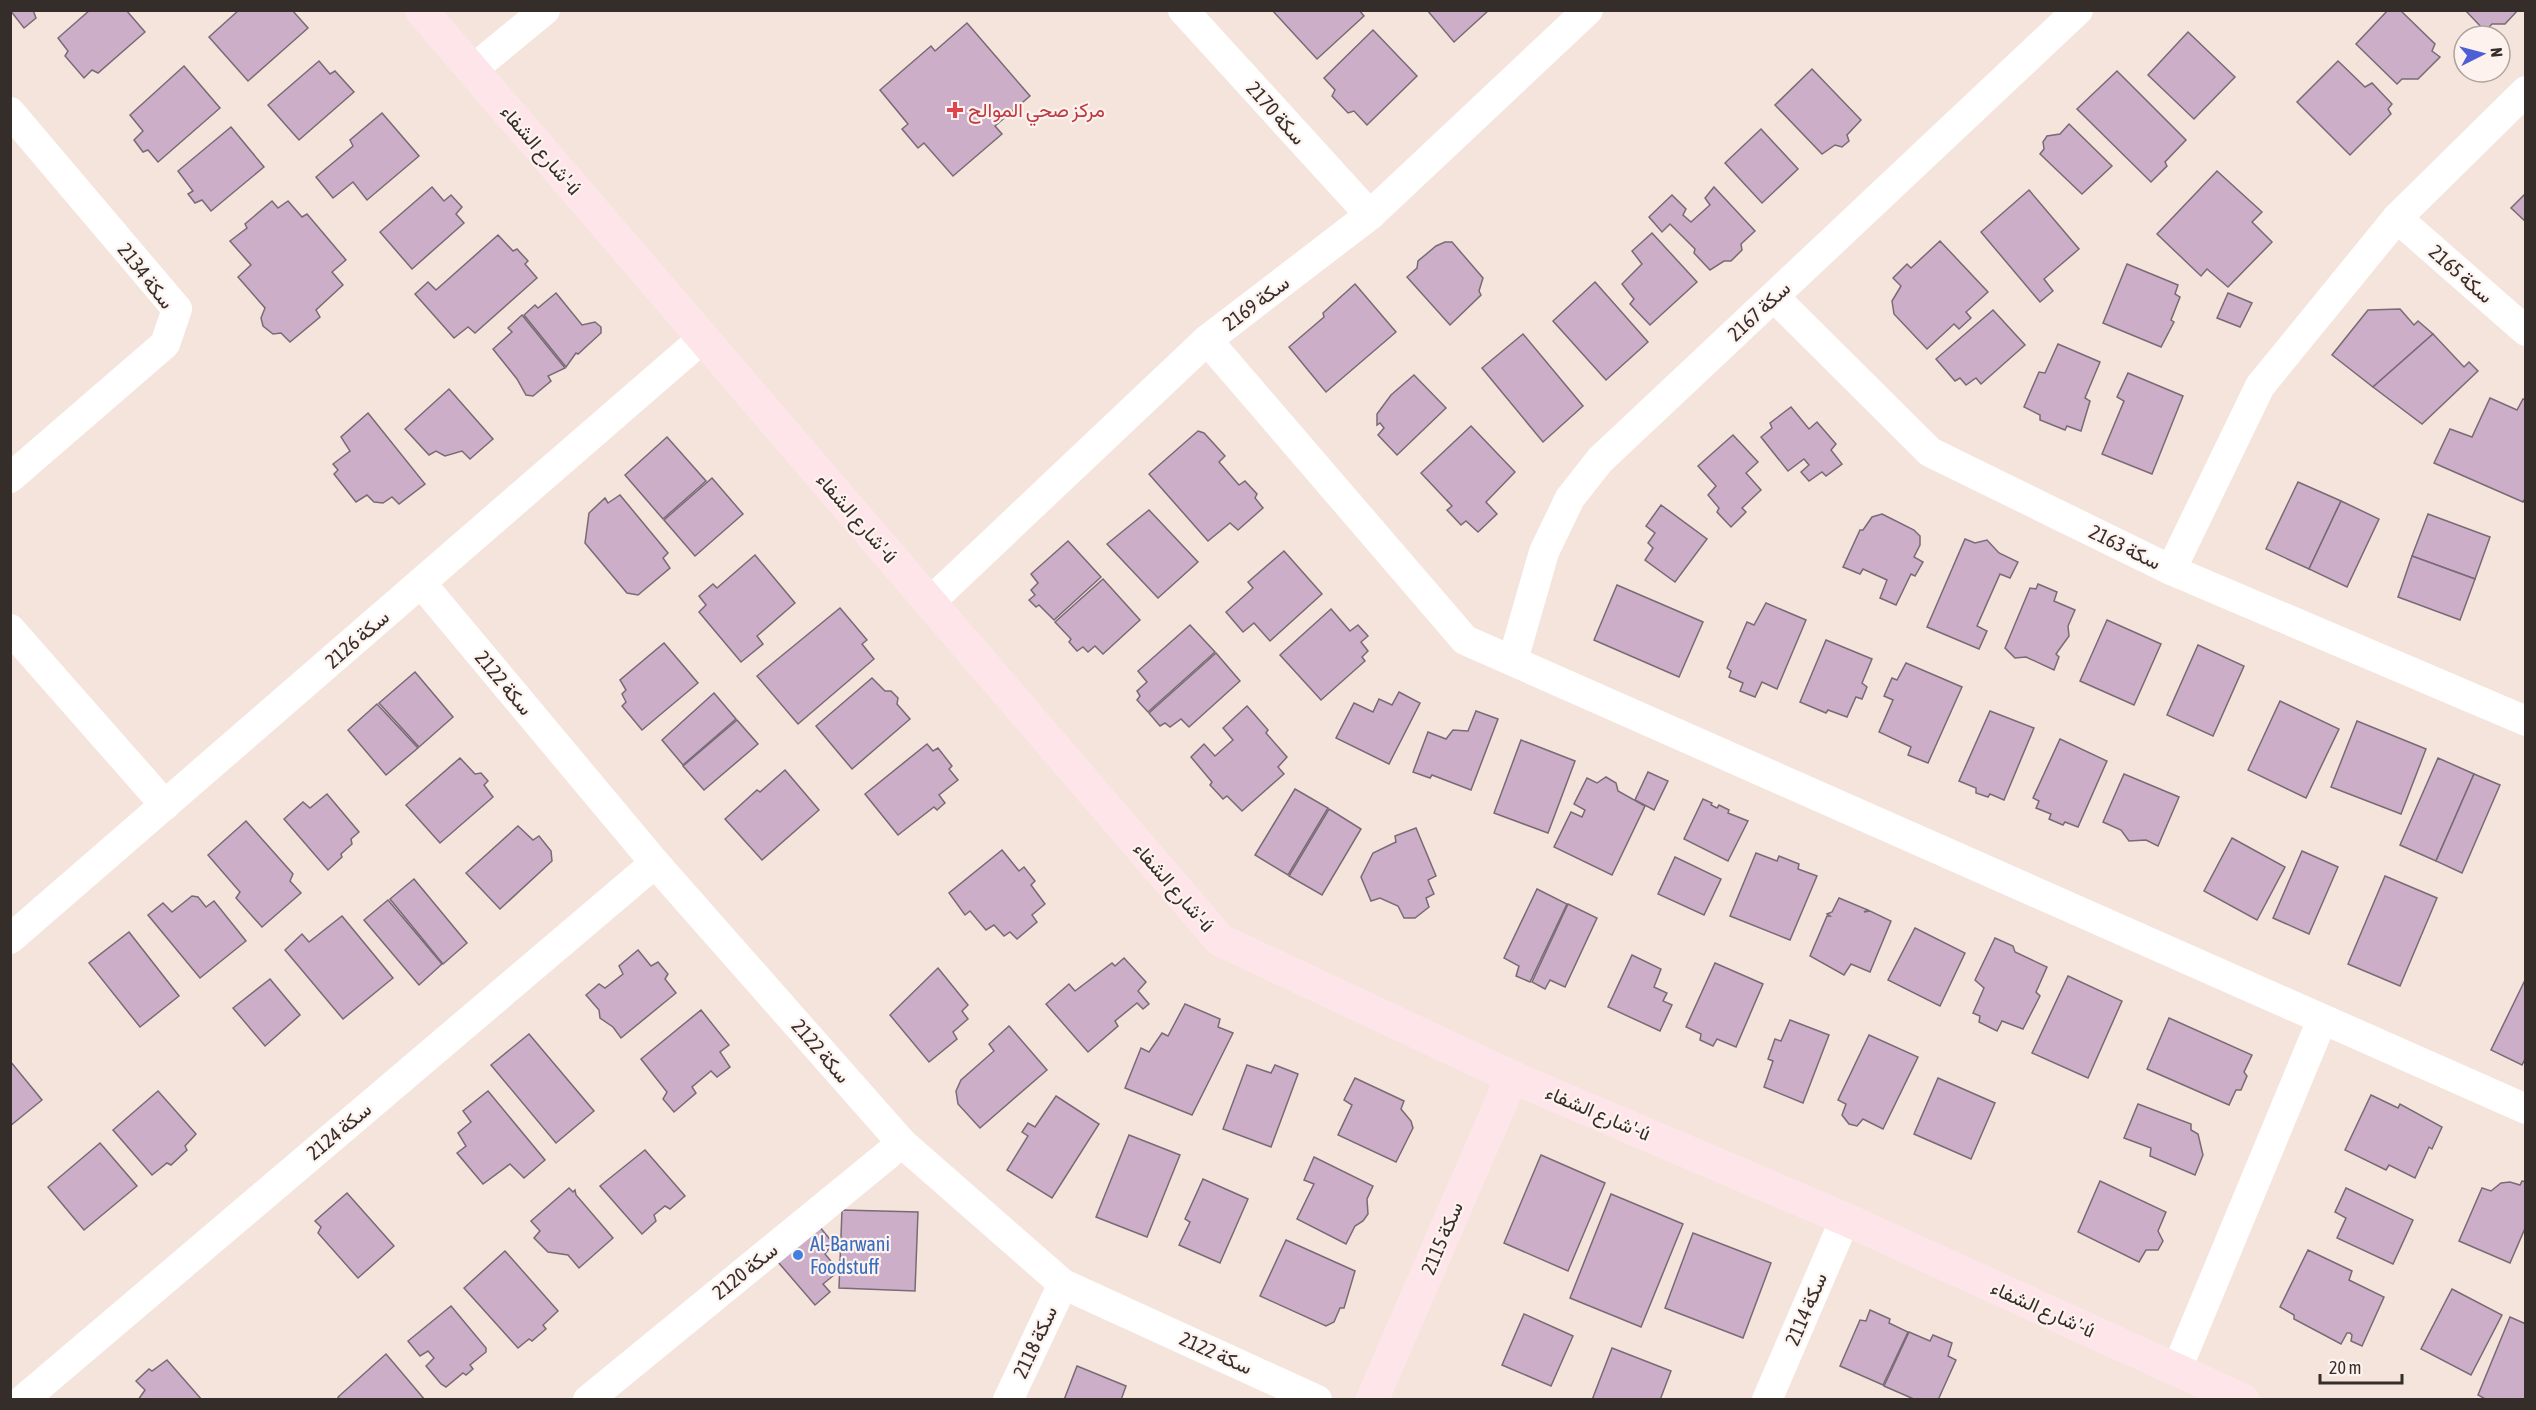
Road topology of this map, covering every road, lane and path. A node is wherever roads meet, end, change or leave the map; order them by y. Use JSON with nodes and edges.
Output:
{"nodes":[{"id":1,"x":421,"y":10,"type":"edge"},
{"id":2,"x":545,"y":10,"type":"edge"},
{"id":3,"x":1183,"y":10,"type":"edge"},
{"id":4,"x":1588,"y":10,"type":"edge"},
{"id":5,"x":2078,"y":10,"type":"edge"},
{"id":6,"x":471,"y":70,"type":"junction"},
{"id":7,"x":2526,"y":91,"type":"edge"},
{"id":8,"x":10,"y":112,"type":"edge"},
{"id":9,"x":1370,"y":215,"type":"junction"},
{"id":10,"x":2397,"y":218,"type":"junction"},
{"id":11,"x":1774,"y":297,"type":"junction"},
{"id":12,"x":2526,"y":331,"type":"edge"},
{"id":13,"x":703,"y":338,"type":"junction"},
{"id":14,"x":1207,"y":340,"type":"junction"},
{"id":15,"x":10,"y":478,"type":"edge"},
{"id":16,"x":2171,"y":570,"type":"junction"},
{"id":17,"x":421,"y":583,"type":"junction"},
{"id":18,"x":930,"y":602,"type":"junction"},
{"id":19,"x":10,"y":629,"type":"edge"},
{"id":20,"x":1513,"y":660,"type":"junction"},
{"id":21,"x":2526,"y":721,"type":"edge"},
{"id":22,"x":165,"y":805,"type":"junction"},
{"id":23,"x":656,"y":863,"type":"junction"},
{"id":24,"x":10,"y":939,"type":"edge"},
{"id":25,"x":2322,"y":1020,"type":"junction"},
{"id":26,"x":1512,"y":1077,"type":"junction"},
{"id":27,"x":2526,"y":1108,"type":"edge"},
{"id":28,"x":902,"y":1143,"type":"junction"},
{"id":29,"x":1845,"y":1219,"type":"junction"},
{"id":30,"x":1063,"y":1284,"type":"junction"},
{"id":31,"x":2178,"y":1370,"type":"junction"},
{"id":32,"x":23,"y":1400,"type":"edge"},
{"id":33,"x":588,"y":1400,"type":"edge"},
{"id":34,"x":1008,"y":1400,"type":"edge"},
{"id":35,"x":1317,"y":1400,"type":"edge"},
{"id":36,"x":1372,"y":1400,"type":"edge"},
{"id":37,"x":1767,"y":1400,"type":"edge"},
{"id":38,"x":2243,"y":1400,"type":"edge"}],
"edges":[{"from":1,"to":6,"type":"street","name":"شارع الشفاء'-ú"},
{"from":2,"to":6,"type":"street"},
{"from":3,"to":9,"type":"street","name":"سكة 2170"},
{"from":4,"to":9,"type":"street","name":"سكة 2169"},
{"from":5,"to":11,"type":"street","name":"سكة 2167"},
{"from":6,"to":13,"type":"street","name":"شارع الشفاء'-ú"},
{"from":7,"to":10,"type":"street"},
{"from":8,"to":15,"type":"street","name":"سكة 2134"},
{"from":9,"to":14,"type":"street","name":"سكة 2169"},
{"from":10,"to":12,"type":"street","name":"سكة 2165"},
{"from":10,"to":16,"type":"street"},
{"from":11,"to":16,"type":"street","name":"سكة 2163"},
{"from":11,"to":20,"type":"street","name":"سكة 2167"},
{"from":13,"to":17,"type":"street","name":"سكة 2126"},
{"from":13,"to":18,"type":"street","name":"شارع الشفاء'-ú"},
{"from":14,"to":18,"type":"street","name":"سكة 2169"},
{"from":14,"to":20,"type":"street"},
{"from":16,"to":21,"type":"street","name":"سكة 2163"},
{"from":17,"to":22,"type":"street","name":"سكة 2126"},
{"from":17,"to":23,"type":"street","name":"سكة 2122"},
{"from":18,"to":26,"type":"street","name":"شارع الشفاء'-ú"},
{"from":19,"to":22,"type":"street"},
{"from":20,"to":25,"type":"street"},
{"from":22,"to":24,"type":"street","name":"سكة 2126"},
{"from":23,"to":28,"type":"street","name":"سكة 2122"},
{"from":23,"to":32,"type":"street","name":"سكة 2124"},
{"from":25,"to":27,"type":"street"},
{"from":25,"to":31,"type":"street"},
{"from":26,"to":29,"type":"street","name":"شارع الشفاء'-ú"},
{"from":26,"to":36,"type":"street","name":"سكة 2115"},
{"from":28,"to":30,"type":"street","name":"سكة 2122"},
{"from":28,"to":33,"type":"street","name":"سكة 2120"},
{"from":29,"to":31,"type":"street","name":"شارع الشفاء'-ú"},
{"from":29,"to":37,"type":"street","name":"سكة 2114"},
{"from":30,"to":34,"type":"street","name":"سكة 2118"},
{"from":30,"to":35,"type":"street","name":"سكة 2122"},
{"from":31,"to":38,"type":"street","name":"شارع الشفاء'-ú"}]}
